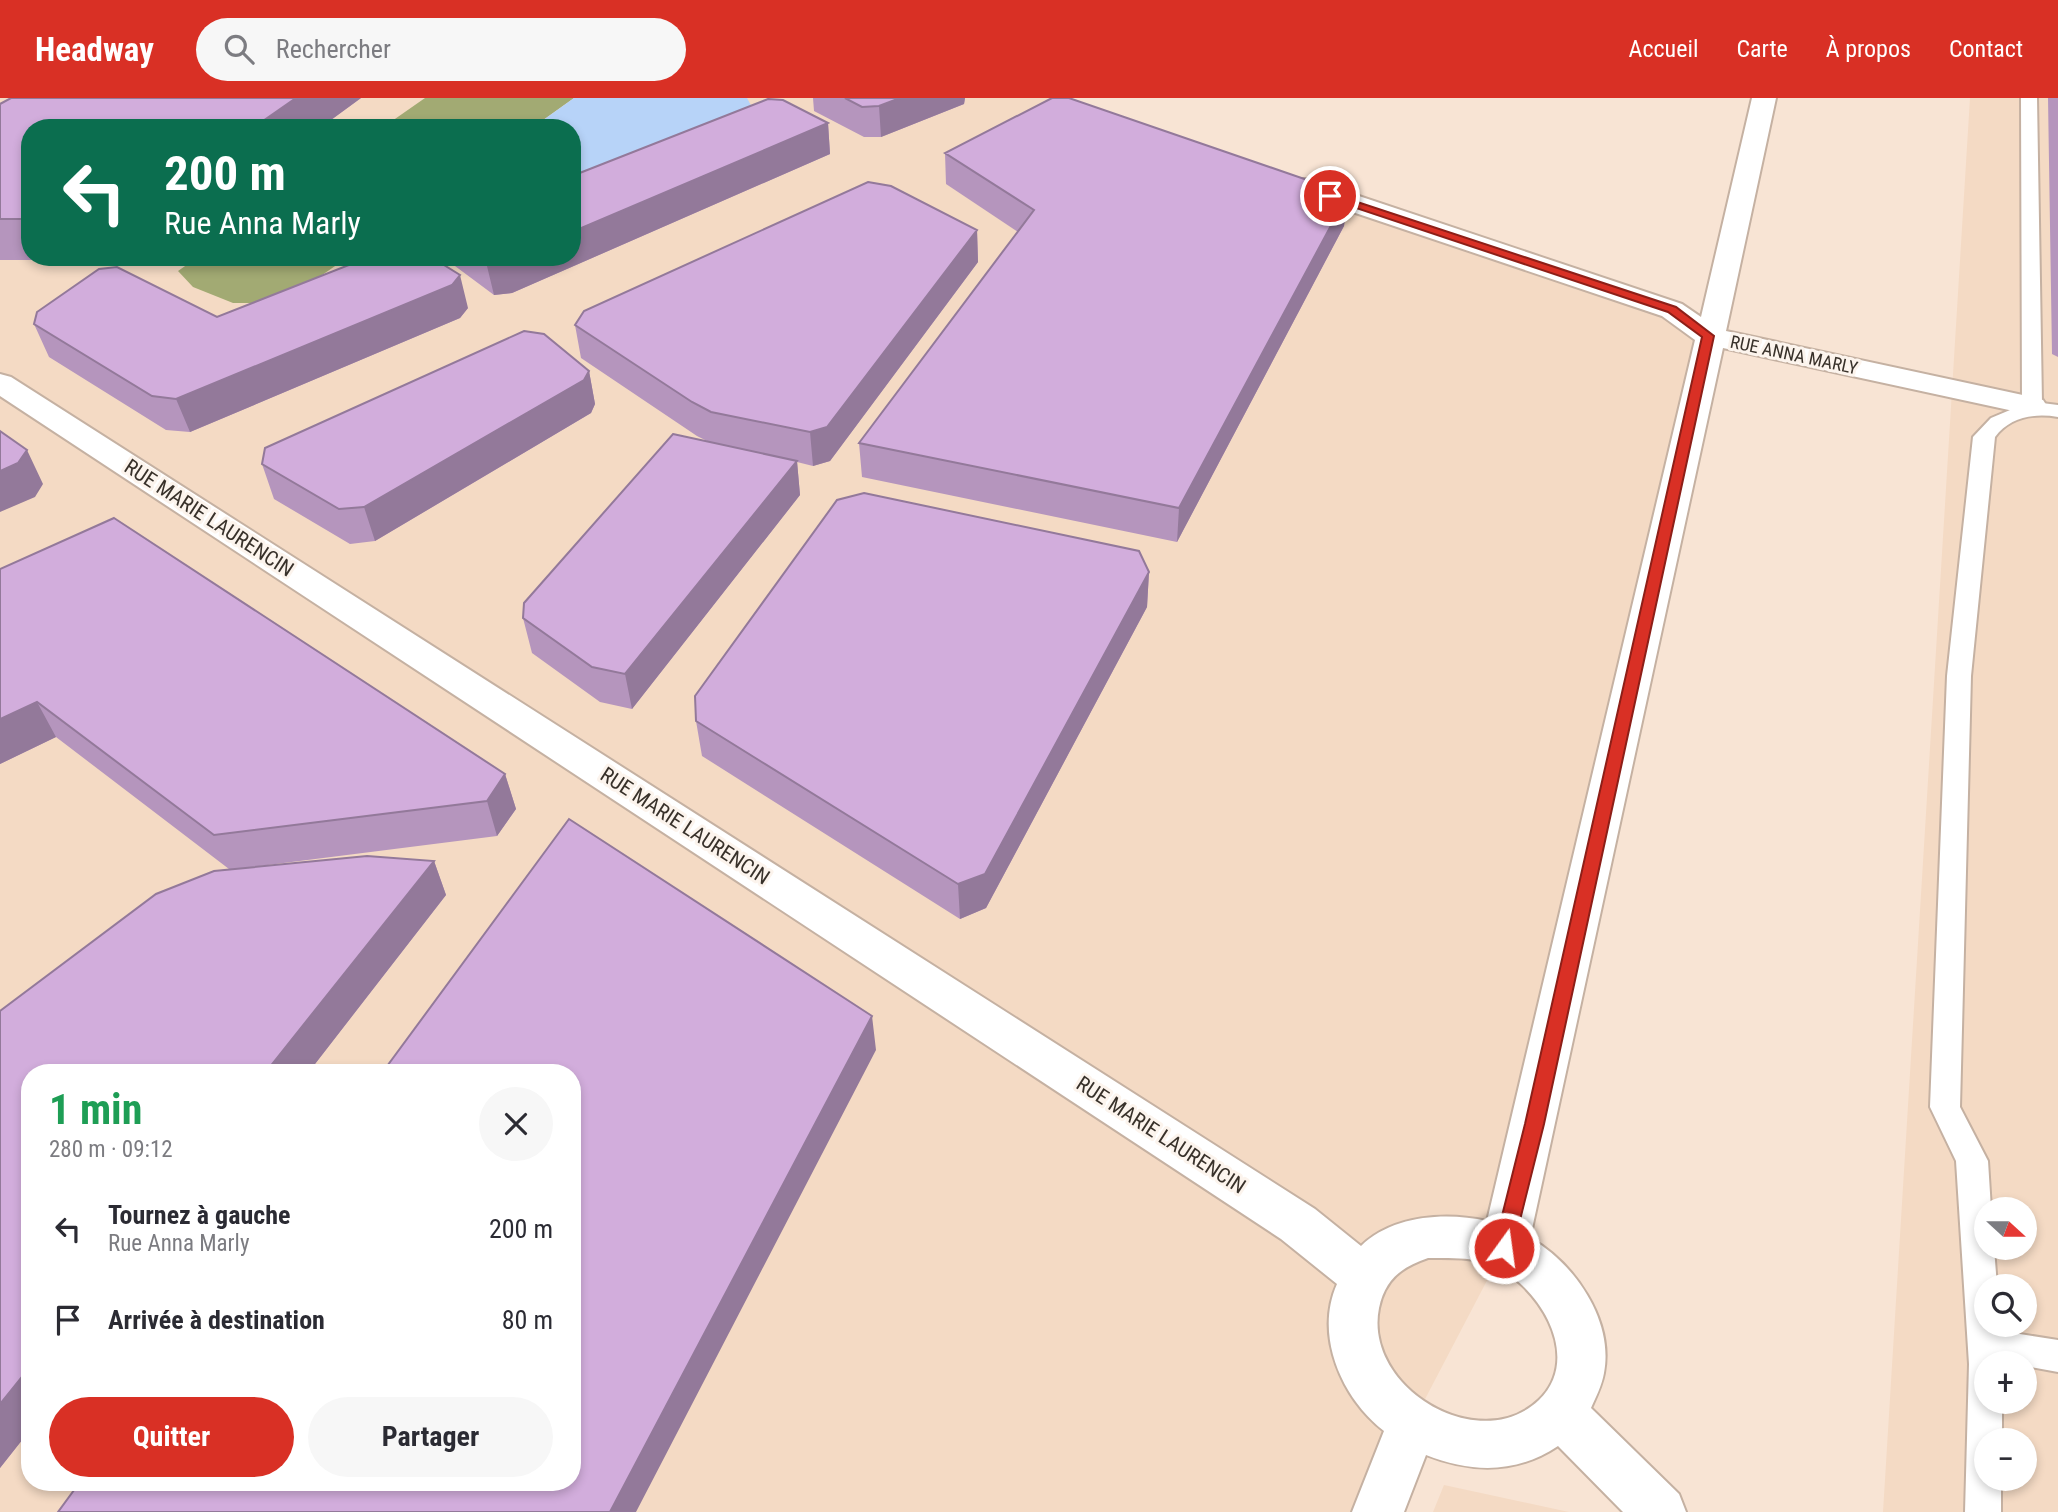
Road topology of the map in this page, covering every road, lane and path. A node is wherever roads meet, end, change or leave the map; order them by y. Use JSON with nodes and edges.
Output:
{"nodes":[{"id":1,"x":1764,"y":98,"type":"edge"},
{"id":2,"x":2029,"y":98,"type":"edge"},
{"id":3,"x":1279,"y":178,"type":"edge"},
{"id":4,"x":1708,"y":336,"type":"junction"},
{"id":5,"x":0,"y":383,"type":"edge"},
{"id":6,"x":2051,"y":409,"type":"edge"},
{"id":7,"x":1504,"y":1248,"type":"junction"},
{"id":8,"x":1364,"y":1277,"type":"junction"},
{"id":9,"x":1986,"y":1351,"type":"edge"},
{"id":10,"x":2037,"y":1356,"type":"edge"},
{"id":11,"x":2058,"y":1356,"type":"edge"},
{"id":12,"x":1561,"y":1414,"type":"junction"},
{"id":13,"x":1985,"y":1414,"type":"edge"},
{"id":14,"x":1412,"y":1424,"type":"junction"},
{"id":15,"x":1378,"y":1512,"type":"edge"},
{"id":16,"x":1660,"y":1512,"type":"edge"},
{"id":17,"x":1983,"y":1512,"type":"edge"}],
"edges":[{"from":1,"to":4,"type":"street"},
{"from":2,"to":6,"type":"lane"},
{"from":3,"to":4,"type":"street","name":"RUE ANNA MARLY"},
{"from":4,"to":6,"type":"street","name":"RUE ANNA MARLY"},
{"from":4,"to":7,"type":"street"},
{"from":5,"to":8,"type":"street","name":"RUE MARIE LAURENCIN"},
{"from":6,"to":9,"type":"lane"},
{"from":7,"to":8,"type":"street"},
{"from":7,"to":12,"type":"street"},
{"from":8,"to":14,"type":"street"},
{"from":10,"to":11,"type":"lane"},
{"from":12,"to":14,"type":"street"},
{"from":12,"to":16,"type":"street"},
{"from":13,"to":17,"type":"lane"},
{"from":14,"to":15,"type":"street"}]}
